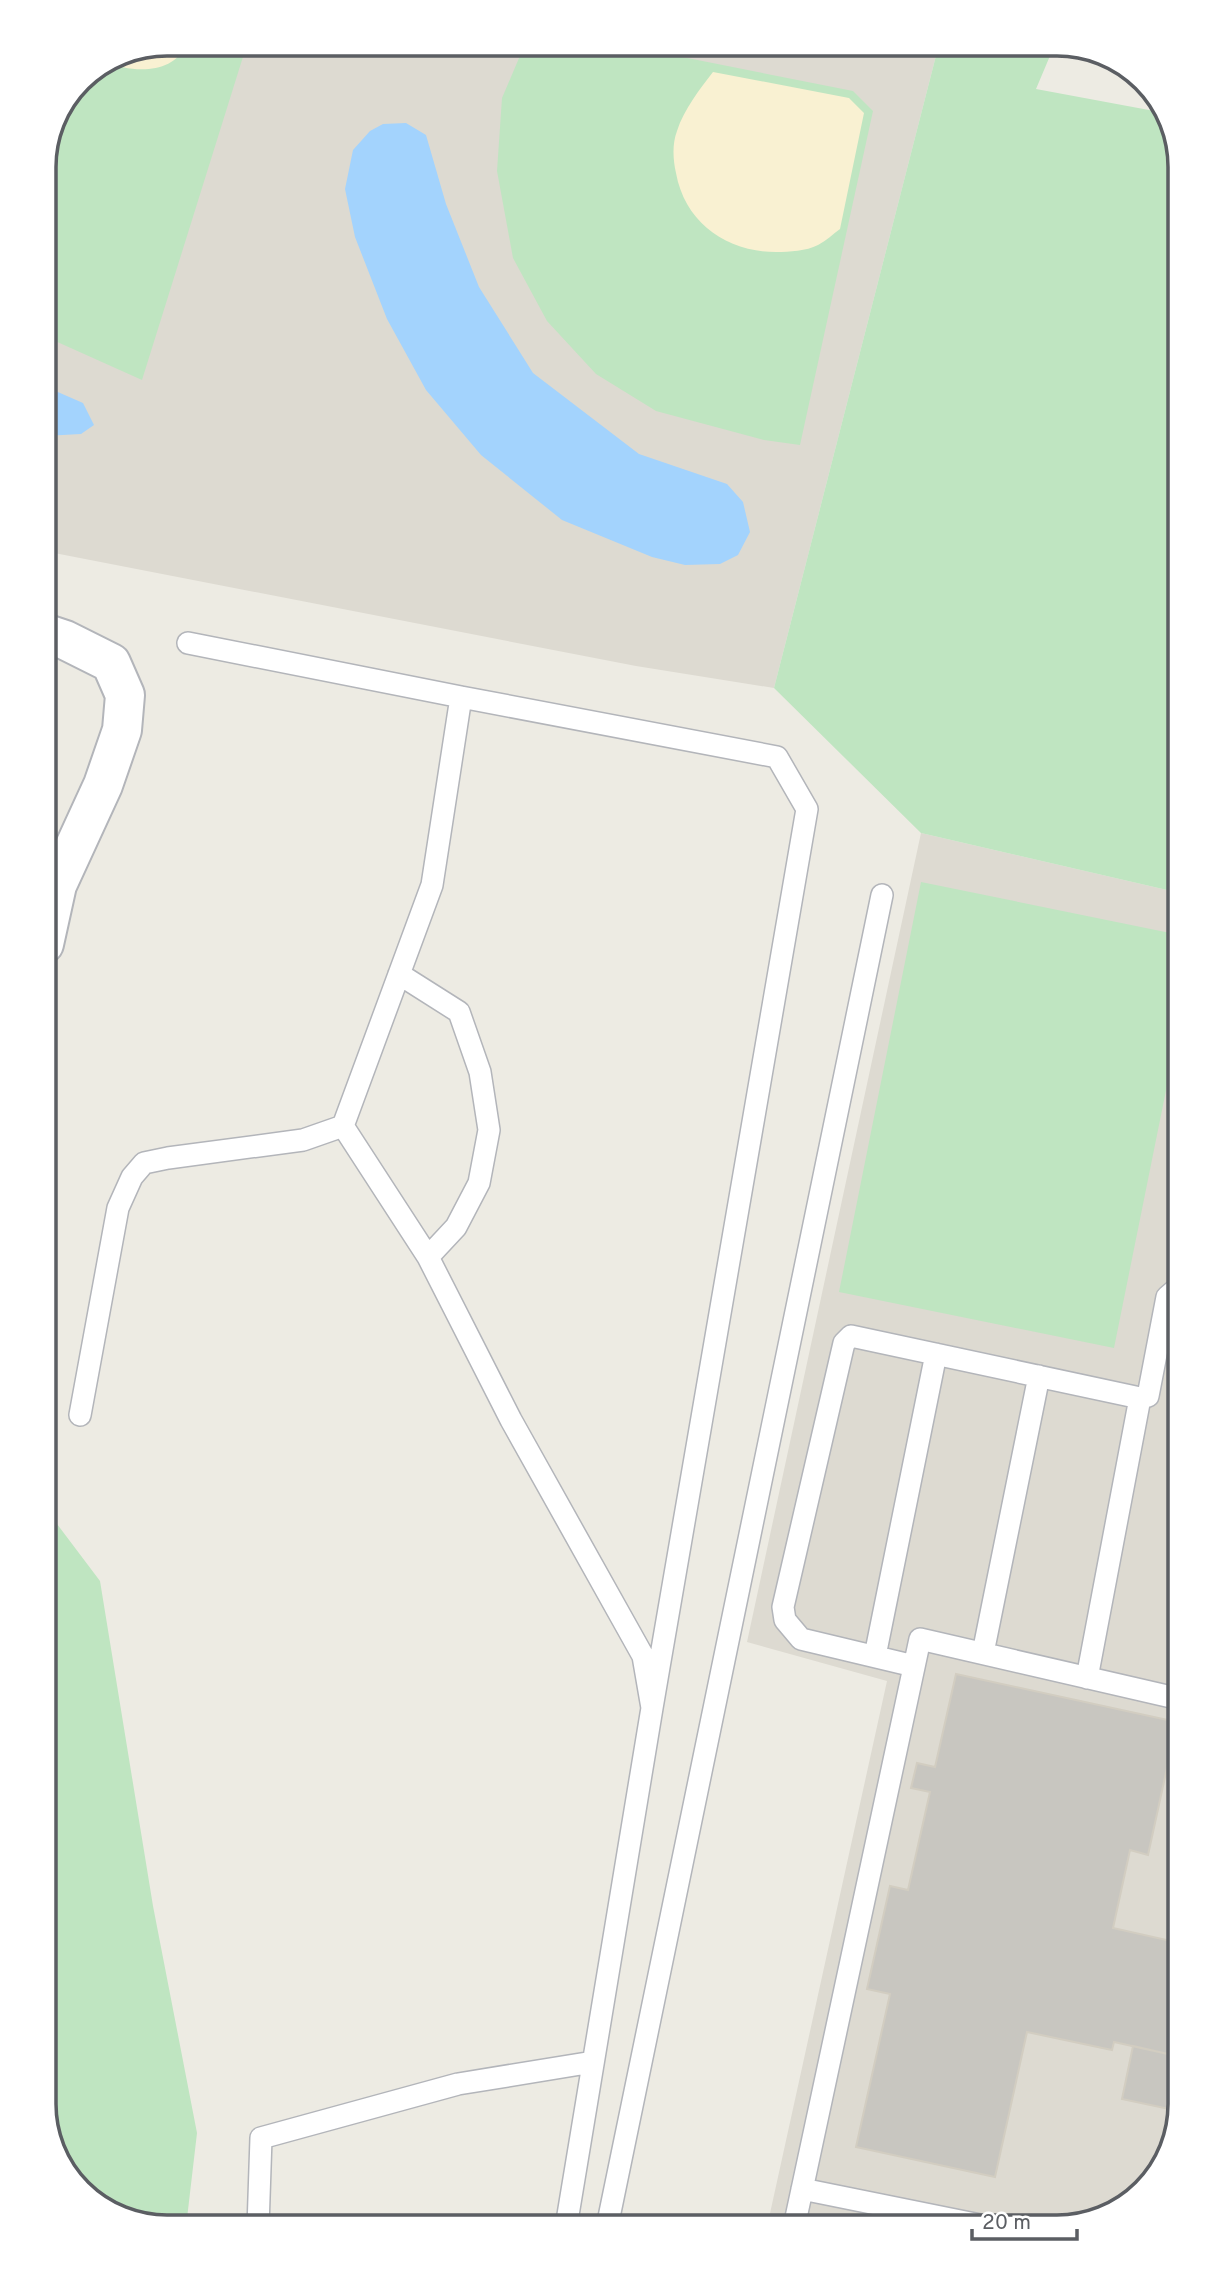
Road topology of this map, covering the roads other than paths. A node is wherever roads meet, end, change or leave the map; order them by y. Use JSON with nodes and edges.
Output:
{"nodes":[{"id":1,"x":56,"y":637,"type":"edge"},
{"id":2,"x":188,"y":643,"type":"dead end"},
{"id":3,"x":461,"y":697,"type":"junction"},
{"id":4,"x":56,"y":890,"type":"edge"},
{"id":5,"x":882,"y":895,"type":"dead end"},
{"id":6,"x":399,"y":974,"type":"junction"},
{"id":7,"x":343,"y":1126,"type":"junction"},
{"id":8,"x":428,"y":1257,"type":"junction"},
{"id":9,"x":1168,"y":1296,"type":"edge"},
{"id":10,"x":936,"y":1354,"type":"junction"},
{"id":11,"x":1039,"y":1376,"type":"junction"},
{"id":12,"x":1140,"y":1398,"type":"junction"},
{"id":13,"x":80,"y":1415,"type":"dead end"},
{"id":14,"x":982,"y":1653,"type":"junction"},
{"id":15,"x":875,"y":1656,"type":"junction"},
{"id":16,"x":914,"y":1665,"type":"junction"},
{"id":17,"x":1087,"y":1678,"type":"junction"},
{"id":18,"x":1168,"y":1696,"type":"edge"},
{"id":19,"x":652,"y":1708,"type":"junction"},
{"id":20,"x":593,"y":2062,"type":"junction"},
{"id":21,"x":802,"y":2189,"type":"junction"},
{"id":22,"x":258,"y":2215,"type":"edge"},
{"id":23,"x":568,"y":2215,"type":"edge"},
{"id":24,"x":609,"y":2215,"type":"edge"},
{"id":25,"x":797,"y":2215,"type":"edge"},
{"id":26,"x":931,"y":2215,"type":"edge"}],
"edges":[{"from":1,"to":4,"type":"street"},
{"from":2,"to":3,"type":"lane"},
{"from":3,"to":6,"type":"lane"},
{"from":3,"to":19,"type":"lane"},
{"from":5,"to":24,"type":"lane"},
{"from":6,"to":7,"type":"lane"},
{"from":6,"to":8,"type":"lane"},
{"from":7,"to":8,"type":"lane"},
{"from":7,"to":13,"type":"lane"},
{"from":8,"to":19,"type":"lane"},
{"from":9,"to":12,"type":"lane"},
{"from":10,"to":11,"type":"lane"},
{"from":10,"to":15,"type":"lane"},
{"from":10,"to":15,"type":"lane"},
{"from":11,"to":12,"type":"lane"},
{"from":11,"to":14,"type":"lane"},
{"from":12,"to":17,"type":"lane"},
{"from":14,"to":16,"type":"lane"},
{"from":14,"to":17,"type":"lane"},
{"from":15,"to":16,"type":"lane"},
{"from":16,"to":21,"type":"lane"},
{"from":17,"to":18,"type":"lane"},
{"from":19,"to":20,"type":"lane"},
{"from":20,"to":22,"type":"lane"},
{"from":20,"to":23,"type":"lane"},
{"from":21,"to":25,"type":"lane"},
{"from":21,"to":26,"type":"lane"}]}
